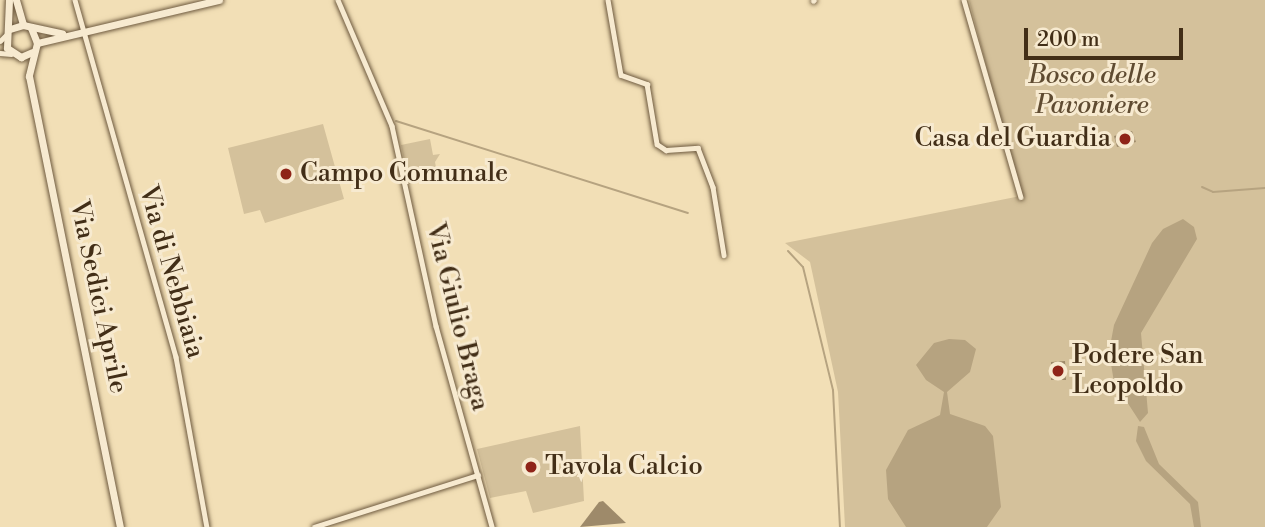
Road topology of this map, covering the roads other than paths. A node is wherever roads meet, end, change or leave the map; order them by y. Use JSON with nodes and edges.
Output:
{"nodes":[{"id":1,"x":9,"y":0,"type":"edge"},
{"id":2,"x":16,"y":0,"type":"edge"},
{"id":3,"x":75,"y":0,"type":"edge"},
{"id":4,"x":219,"y":0,"type":"edge"},
{"id":5,"x":338,"y":0,"type":"edge"},
{"id":6,"x":608,"y":0,"type":"edge"},
{"id":7,"x":964,"y":0,"type":"edge"},
{"id":8,"x":23,"y":25,"type":"junction"},
{"id":9,"x":31,"y":29,"type":"junction"},
{"id":10,"x":84,"y":31,"type":"junction"},
{"id":11,"x":66,"y":34,"type":"junction"},
{"id":12,"x":5,"y":35,"type":"edge"},
{"id":13,"x":37,"y":43,"type":"junction"},
{"id":14,"x":32,"y":52,"type":"junction"},
{"id":15,"x":0,"y":53,"type":"edge"},
{"id":16,"x":14,"y":55,"type":"junction"},
{"id":17,"x":29,"y":76,"type":"junction"},
{"id":18,"x":1021,"y":197,"type":"dead end"},
{"id":19,"x":724,"y":255,"type":"dead end"},
{"id":20,"x":478,"y":475,"type":"junction"},
{"id":21,"x":120,"y":527,"type":"edge"},
{"id":22,"x":207,"y":527,"type":"edge"},
{"id":23,"x":314,"y":527,"type":"edge"},
{"id":24,"x":492,"y":527,"type":"edge"}],
"edges":[{"from":1,"to":12,"type":"main road"},
{"from":2,"to":8,"type":"main road"},
{"from":3,"to":10,"type":"street","name":"Via di Nebbiaia"},
{"from":4,"to":10,"type":"main road"},
{"from":5,"to":20,"type":"street","name":"Via Giulio Braga"},
{"from":6,"to":19,"type":"street"},
{"from":7,"to":18,"type":"street"},
{"from":8,"to":9,"type":"main road"},
{"from":8,"to":12,"type":"main road"},
{"from":9,"to":11,"type":"main road"},
{"from":9,"to":13,"type":"main road"},
{"from":10,"to":11,"type":"main road"},
{"from":10,"to":22,"type":"street","name":"Via di Nebbiaia"},
{"from":11,"to":13,"type":"main road"},
{"from":12,"to":16,"type":"main road"},
{"from":13,"to":14,"type":"main road"},
{"from":14,"to":16,"type":"main road"},
{"from":14,"to":17,"type":"main road"},
{"from":15,"to":16,"type":"street"},
{"from":16,"to":17,"type":"main road"},
{"from":17,"to":21,"type":"main road","name":"Via Sedici Aprile"},
{"from":20,"to":23,"type":"street"},
{"from":20,"to":24,"type":"street","name":"Via Giulio Braga"}]}
